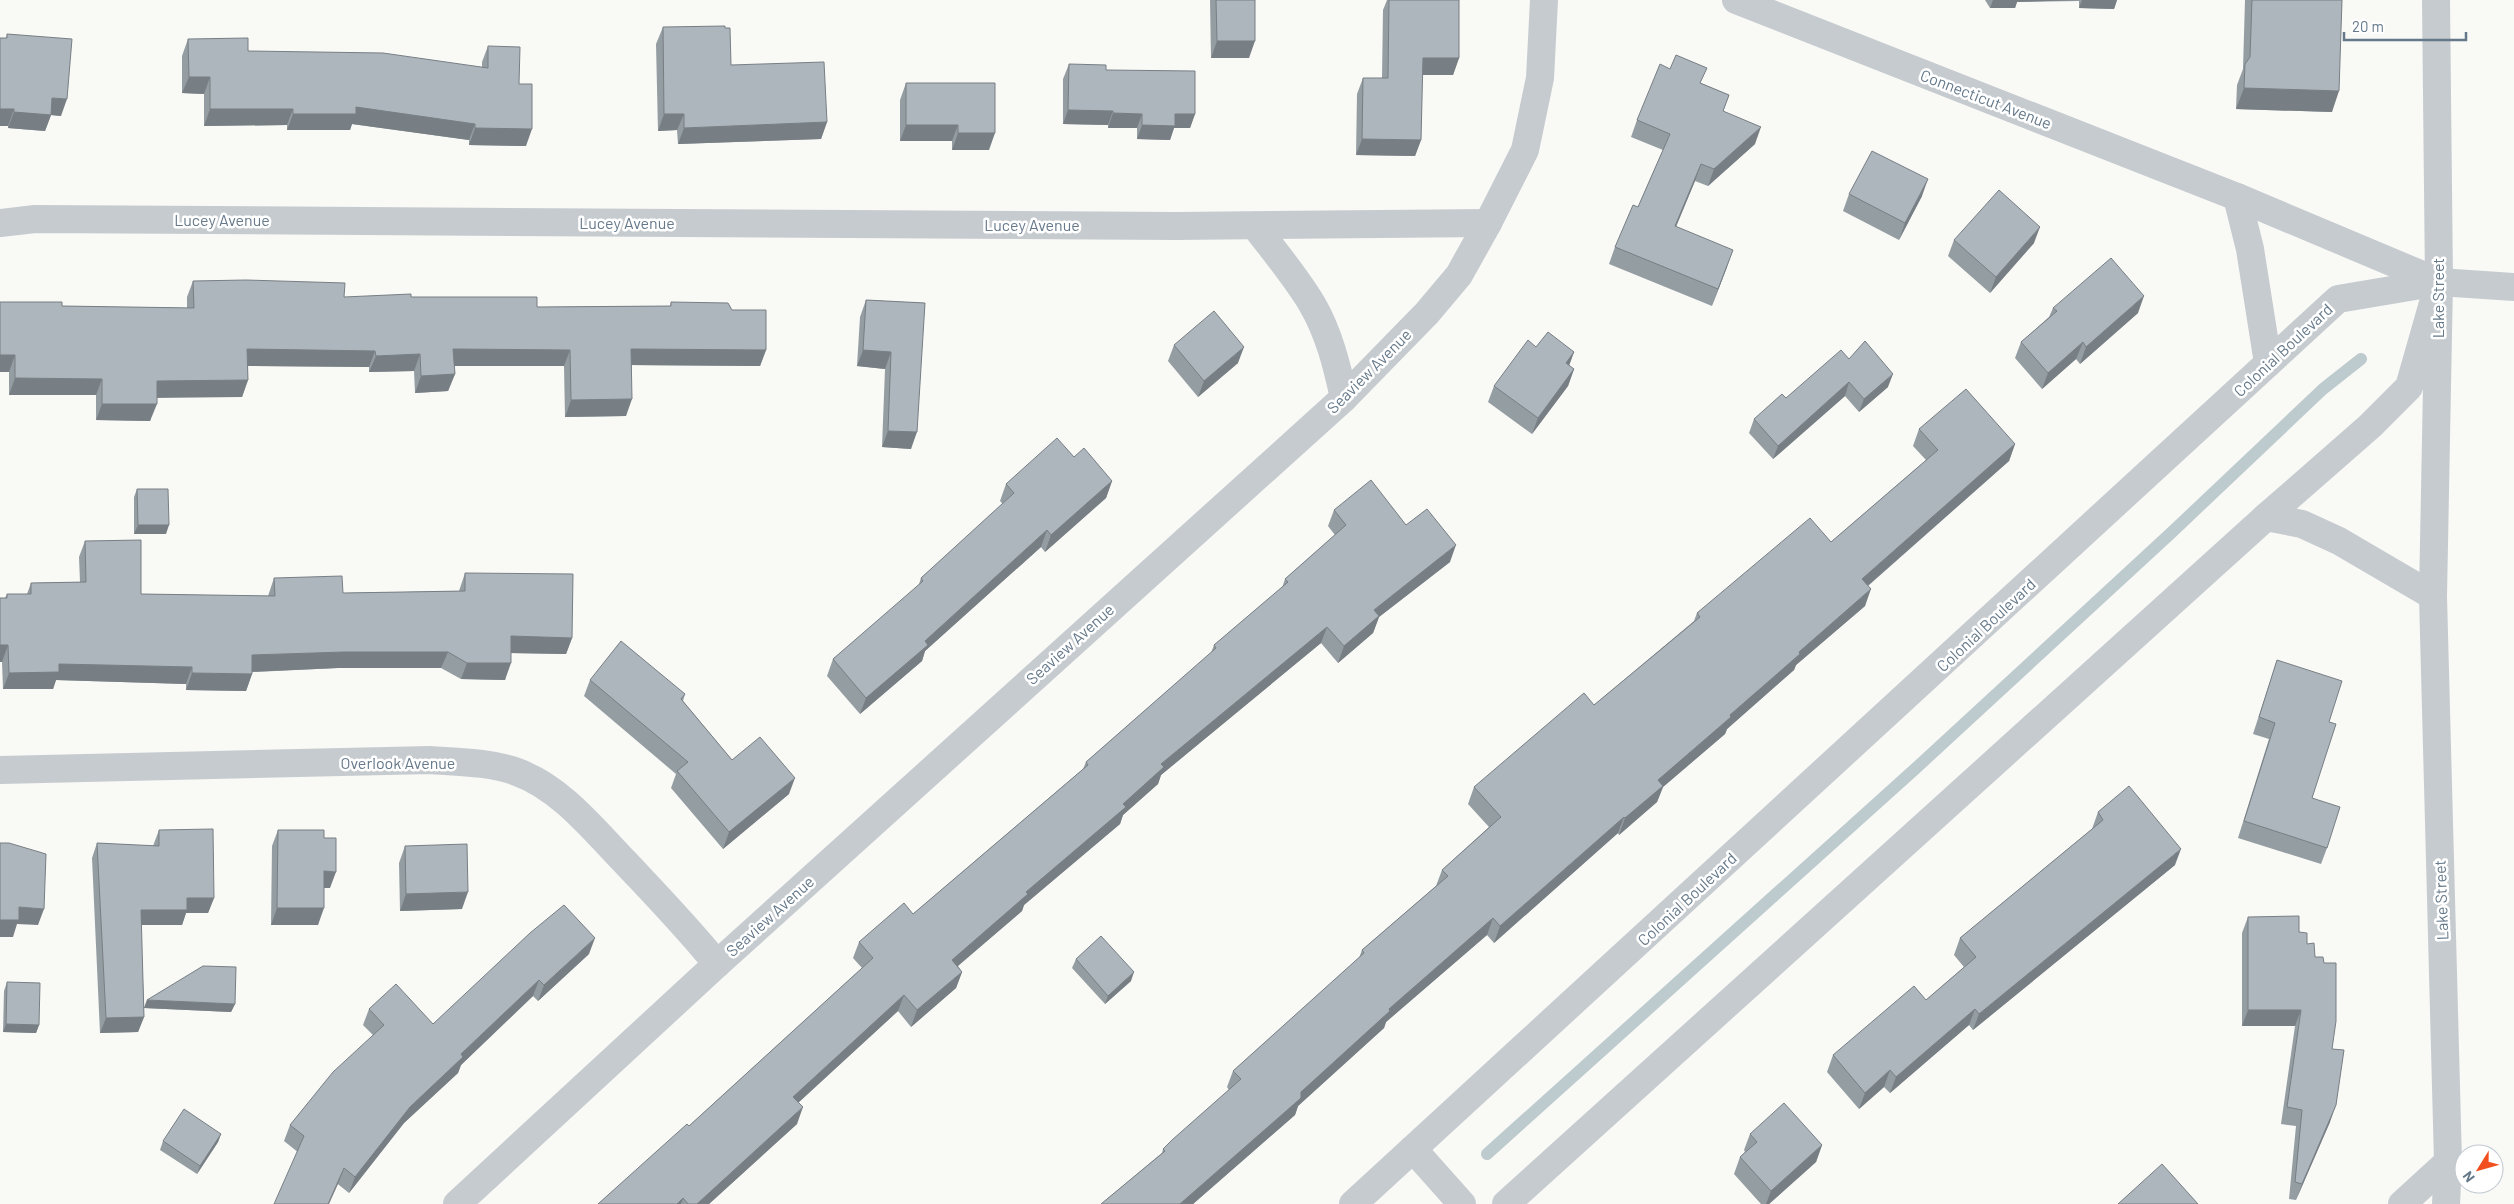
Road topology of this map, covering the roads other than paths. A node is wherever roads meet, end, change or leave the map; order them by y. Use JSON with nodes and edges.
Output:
{"nodes":[{"id":1,"x":1544,"y":0,"type":"edge"},
{"id":2,"x":1736,"y":0,"type":"edge"},
{"id":3,"x":2436,"y":0,"type":"edge"},
{"id":4,"x":2237,"y":197,"type":"junction"},
{"id":5,"x":0,"y":223,"type":"edge"},
{"id":6,"x":1488,"y":223,"type":"junction"},
{"id":7,"x":1255,"y":226,"type":"junction"},
{"id":8,"x":2439,"y":282,"type":"junction"},
{"id":9,"x":2514,"y":287,"type":"edge"},
{"id":10,"x":2268,"y":363,"type":"junction"},
{"id":11,"x":1344,"y":398,"type":"junction"},
{"id":12,"x":2266,"y":516,"type":"junction"},
{"id":13,"x":2433,"y":596,"type":"junction"},
{"id":14,"x":0,"y":770,"type":"edge"},
{"id":15,"x":718,"y":964,"type":"junction"},
{"id":16,"x":1413,"y":1149,"type":"junction"},
{"id":17,"x":2448,"y":1162,"type":"junction"},
{"id":18,"x":457,"y":1204,"type":"edge"},
{"id":19,"x":1353,"y":1204,"type":"edge"},
{"id":20,"x":1462,"y":1204,"type":"edge"},
{"id":21,"x":1506,"y":1204,"type":"edge"},
{"id":22,"x":2402,"y":1204,"type":"edge"},
{"id":23,"x":2446,"y":1204,"type":"edge"}],
"edges":[{"from":1,"to":6,"type":"street","name":"Seaview Avenue"},
{"from":2,"to":4,"type":"street","name":"Connecticut Avenue"},
{"from":3,"to":8,"type":"street","name":"Lake Street"},
{"from":4,"to":8,"type":"street","name":"Connecticut Avenue"},
{"from":4,"to":10,"type":"street"},
{"from":5,"to":7,"type":"street","name":"Lucey Avenue"},
{"from":6,"to":7,"type":"street","name":"Lucey Avenue"},
{"from":6,"to":11,"type":"street","name":"Seaview Avenue"},
{"from":7,"to":11,"type":"street"},
{"from":8,"to":9,"type":"street","name":"Connecticut Avenue"},
{"from":8,"to":10,"type":"street","name":"Colonial Boulevard"},
{"from":8,"to":12,"type":"street"},
{"from":8,"to":13,"type":"street","name":"Lake Street"},
{"from":10,"to":16,"type":"street","name":"Colonial Boulevard"},
{"from":11,"to":15,"type":"street","name":"Seaview Avenue"},
{"from":12,"to":13,"type":"street"},
{"from":12,"to":21,"type":"street"},
{"from":13,"to":17,"type":"street","name":"Lake Street"},
{"from":14,"to":15,"type":"street","name":"Overlook Avenue"},
{"from":15,"to":18,"type":"street","name":"Seaview Avenue"},
{"from":16,"to":19,"type":"street","name":"Colonial Boulevard"},
{"from":16,"to":20,"type":"street"},
{"from":17,"to":22,"type":"street"},
{"from":17,"to":23,"type":"street","name":"Lake Street"}]}
